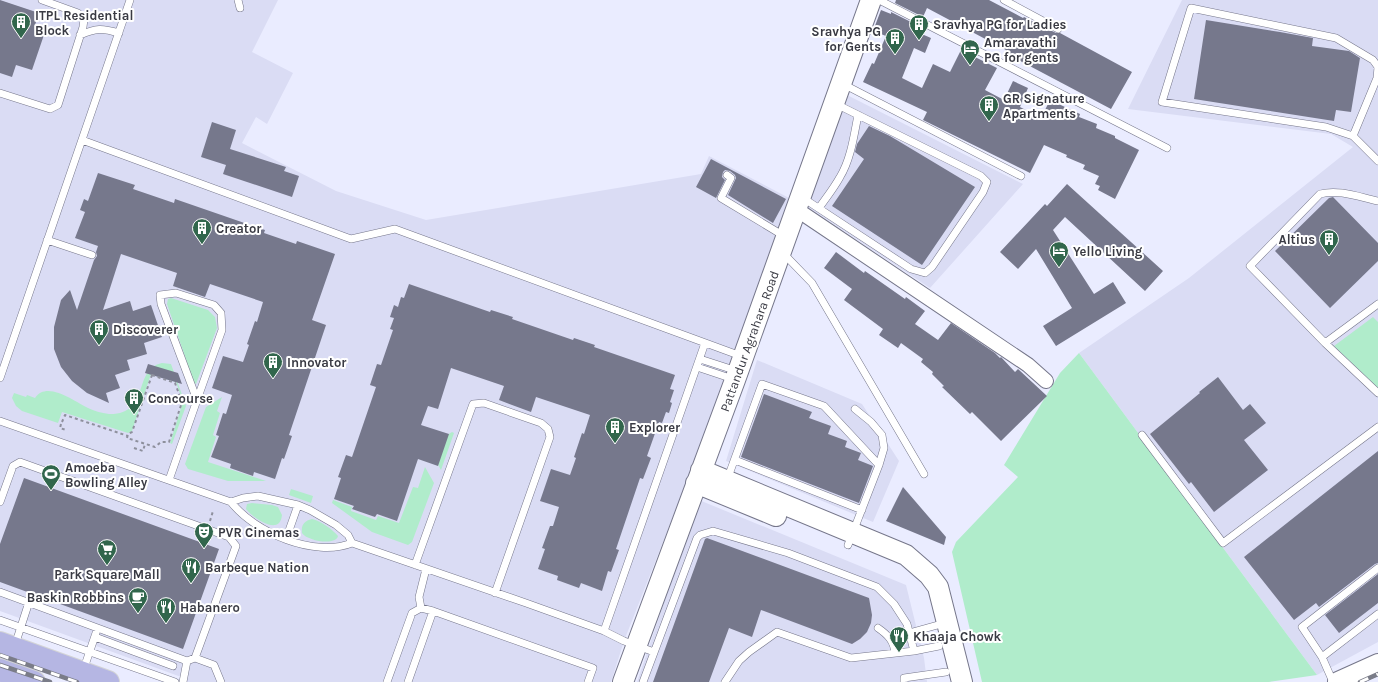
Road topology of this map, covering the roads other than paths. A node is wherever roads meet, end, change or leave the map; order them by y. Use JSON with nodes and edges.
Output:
{"nodes":[{"id":1,"x":42,"y":0,"type":"edge"},
{"id":2,"x":130,"y":0,"type":"edge"},
{"id":3,"x":238,"y":0,"type":"edge"},
{"id":4,"x":871,"y":0,"type":"edge"},
{"id":5,"x":879,"y":0,"type":"edge"},
{"id":6,"x":1004,"y":0,"type":"edge"},
{"id":7,"x":240,"y":8,"type":"dead end"},
{"id":8,"x":1058,"y":29,"type":"dead end"},
{"id":9,"x":119,"y":33,"type":"junction"},
{"id":10,"x":80,"y":35,"type":"junction"},
{"id":11,"x":841,"y":83,"type":"junction"},
{"id":12,"x":0,"y":93,"type":"edge"},
{"id":13,"x":834,"y":103,"type":"junction"},
{"id":14,"x":858,"y":115,"type":"junction"},
{"id":15,"x":1353,"y":136,"type":"junction"},
{"id":16,"x":82,"y":140,"type":"junction"},
{"id":17,"x":1167,"y":148,"type":"dead end"},
{"id":18,"x":1378,"y":161,"type":"edge"},
{"id":19,"x":727,"y":175,"type":"dead end"},
{"id":20,"x":1021,"y":176,"type":"dead end"},
{"id":21,"x":1378,"y":201,"type":"edge"},
{"id":22,"x":798,"y":203,"type":"junction"},
{"id":23,"x":819,"y":208,"type":"junction"},
{"id":24,"x":47,"y":240,"type":"junction"},
{"id":25,"x":784,"y":244,"type":"junction"},
{"id":26,"x":92,"y":255,"type":"dead end"},
{"id":27,"x":1378,"y":304,"type":"edge"},
{"id":28,"x":705,"y":343,"type":"junction"},
{"id":29,"x":1325,"y":343,"type":"junction"},
{"id":30,"x":700,"y":359,"type":"junction"},
{"id":31,"x":697,"y":367,"type":"junction"},
{"id":32,"x":739,"y":369,"type":"junction"},
{"id":33,"x":0,"y":378,"type":"edge"},
{"id":34,"x":1046,"y":382,"type":"dead end"},
{"id":35,"x":1378,"y":393,"type":"edge"},
{"id":36,"x":197,"y":400,"type":"junction"},
{"id":37,"x":854,"y":409,"type":"dead end"},
{"id":38,"x":0,"y":421,"type":"edge"},
{"id":39,"x":1378,"y":427,"type":"edge"},
{"id":40,"x":1142,"y":435,"type":"dead end"},
{"id":41,"x":735,"y":460,"type":"junction"},
{"id":42,"x":879,"y":465,"type":"junction"},
{"id":43,"x":924,"y":474,"type":"dead end"},
{"id":44,"x":698,"y":477,"type":"junction"},
{"id":45,"x":169,"y":480,"type":"junction"},
{"id":46,"x":727,"y":480,"type":"junction"},
{"id":47,"x":0,"y":502,"type":"edge"},
{"id":48,"x":231,"y":502,"type":"junction"},
{"id":49,"x":298,"y":505,"type":"junction"},
{"id":50,"x":862,"y":510,"type":"junction"},
{"id":51,"x":286,"y":539,"type":"junction"},
{"id":52,"x":851,"y":539,"type":"junction"},
{"id":53,"x":352,"y":543,"type":"junction"},
{"id":54,"x":415,"y":565,"type":"junction"},
{"id":55,"x":1378,"y":568,"type":"edge"},
{"id":56,"x":426,"y":569,"type":"junction"},
{"id":57,"x":0,"y":592,"type":"edge"},
{"id":58,"x":495,"y":593,"type":"junction"},
{"id":59,"x":29,"y":602,"type":"junction"},
{"id":60,"x":421,"y":608,"type":"junction"},
{"id":61,"x":434,"y":611,"type":"junction"},
{"id":62,"x":1378,"y":614,"type":"edge"},
{"id":63,"x":0,"y":620,"type":"edge"},
{"id":64,"x":941,"y":624,"type":"junction"},
{"id":65,"x":20,"y":627,"type":"junction"},
{"id":66,"x":98,"y":628,"type":"junction"},
{"id":67,"x":878,"y":628,"type":"dead end"},
{"id":68,"x":604,"y":632,"type":"junction"},
{"id":69,"x":909,"y":633,"type":"junction"},
{"id":70,"x":95,"y":637,"type":"junction"},
{"id":71,"x":7,"y":646,"type":"edge"},
{"id":72,"x":940,"y":646,"type":"junction"},
{"id":73,"x":645,"y":649,"type":"junction"},
{"id":74,"x":914,"y":651,"type":"junction"},
{"id":75,"x":90,"y":652,"type":"junction"},
{"id":76,"x":895,"y":653,"type":"junction"},
{"id":77,"x":1322,"y":657,"type":"junction"},
{"id":78,"x":195,"y":658,"type":"junction"},
{"id":79,"x":187,"y":661,"type":"junction"},
{"id":80,"x":1378,"y":664,"type":"edge"},
{"id":81,"x":174,"y":666,"type":"dead end"},
{"id":82,"x":0,"y":670,"type":"edge"},
{"id":83,"x":82,"y":672,"type":"junction"},
{"id":84,"x":952,"y":679,"type":"edge"},
{"id":85,"x":34,"y":682,"type":"edge"},
{"id":86,"x":108,"y":682,"type":"edge"},
{"id":87,"x":175,"y":682,"type":"edge"},
{"id":88,"x":183,"y":682,"type":"edge"},
{"id":89,"x":221,"y":682,"type":"edge"},
{"id":90,"x":387,"y":682,"type":"edge"},
{"id":91,"x":408,"y":682,"type":"edge"},
{"id":92,"x":588,"y":682,"type":"edge"},
{"id":93,"x":623,"y":682,"type":"edge"},
{"id":94,"x":643,"y":682,"type":"edge"},
{"id":95,"x":724,"y":682,"type":"edge"},
{"id":96,"x":904,"y":682,"type":"edge"},
{"id":97,"x":1333,"y":682,"type":"edge"},
{"id":98,"x":1338,"y":682,"type":"edge"}],
"edges":[{"from":1,"to":10,"type":"lane"},
{"from":2,"to":9,"type":"lane"},
{"from":3,"to":7,"type":"lane"},
{"from":4,"to":11,"type":"street","name":"Pattandur Agrahara Road"},
{"from":5,"to":17,"type":"lane"},
{"from":6,"to":8,"type":"lane"},
{"from":9,"to":10,"type":"lane"},
{"from":9,"to":16,"type":"lane"},
{"from":10,"to":12,"type":"lane"},
{"from":11,"to":13,"type":"street","name":"Pattandur Agrahara Road"},
{"from":11,"to":20,"type":"lane"},
{"from":13,"to":14,"type":"lane"},
{"from":13,"to":22,"type":"street","name":"Pattandur Agrahara Road"},
{"from":14,"to":23,"type":"lane"},
{"from":14,"to":23,"type":"lane"},
{"from":15,"to":15,"type":"lane"},
{"from":15,"to":18,"type":"lane"},
{"from":16,"to":24,"type":"lane"},
{"from":16,"to":28,"type":"lane"},
{"from":19,"to":25,"type":"lane"},
{"from":21,"to":29,"type":"lane"},
{"from":22,"to":23,"type":"lane"},
{"from":22,"to":25,"type":"street","name":"Pattandur Agrahara Road"},
{"from":22,"to":34,"type":"street"},
{"from":24,"to":26,"type":"lane"},
{"from":24,"to":33,"type":"lane"},
{"from":25,"to":32,"type":"street","name":"Pattandur Agrahara Road"},
{"from":25,"to":43,"type":"lane"},
{"from":27,"to":29,"type":"lane"},
{"from":28,"to":30,"type":"lane"},
{"from":28,"to":32,"type":"lane"},
{"from":29,"to":35,"type":"lane"},
{"from":30,"to":31,"type":"lane"},
{"from":30,"to":32,"type":"lane"},
{"from":31,"to":32,"type":"lane"},
{"from":31,"to":68,"type":"lane"},
{"from":32,"to":44,"type":"street","name":"Pattandur Agrahara Road"},
{"from":36,"to":36,"type":"lane"},
{"from":36,"to":45,"type":"lane"},
{"from":37,"to":42,"type":"lane"},
{"from":38,"to":45,"type":"lane"},
{"from":39,"to":40,"type":"lane"},
{"from":41,"to":42,"type":"lane"},
{"from":41,"to":46,"type":"lane"},
{"from":41,"to":50,"type":"lane"},
{"from":42,"to":50,"type":"lane"},
{"from":44,"to":46,"type":"street"},
{"from":44,"to":52,"type":"street"},
{"from":44,"to":73,"type":"street","name":"Pattandur Agrahara Road"},
{"from":45,"to":48,"type":"lane"},
{"from":46,"to":52,"type":"street"},
{"from":47,"to":78,"type":"lane"},
{"from":48,"to":49,"type":"lane"},
{"from":48,"to":51,"type":"lane"},
{"from":49,"to":51,"type":"lane"},
{"from":49,"to":53,"type":"lane"},
{"from":50,"to":52,"type":"lane"},
{"from":51,"to":53,"type":"lane"},
{"from":52,"to":64,"type":"street"},
{"from":53,"to":54,"type":"lane"},
{"from":54,"to":56,"type":"lane"},
{"from":54,"to":58,"type":"lane"},
{"from":55,"to":77,"type":"lane"},
{"from":56,"to":58,"type":"lane"},
{"from":56,"to":60,"type":"lane"},
{"from":57,"to":59,"type":"lane"},
{"from":58,"to":68,"type":"lane"},
{"from":59,"to":65,"type":"lane"},
{"from":59,"to":66,"type":"lane"},
{"from":60,"to":61,"type":"lane"},
{"from":60,"to":90,"type":"lane"},
{"from":61,"to":91,"type":"lane"},
{"from":61,"to":92,"type":"lane"},
{"from":62,"to":77,"type":"lane"},
{"from":63,"to":65,"type":"lane"},
{"from":64,"to":69,"type":"lane"},
{"from":64,"to":72,"type":"street"},
{"from":64,"to":84,"type":"street"},
{"from":65,"to":71,"type":"lane"},
{"from":65,"to":75,"type":"lane"},
{"from":66,"to":70,"type":"lane"},
{"from":66,"to":79,"type":"lane"},
{"from":67,"to":76,"type":"lane"},
{"from":68,"to":73,"type":"lane"},
{"from":69,"to":73,"type":"lane"},
{"from":69,"to":74,"type":"lane"},
{"from":70,"to":75,"type":"lane"},
{"from":70,"to":81,"type":"lane"},
{"from":71,"to":83,"type":"main road"},
{"from":72,"to":74,"type":"lane"},
{"from":72,"to":84,"type":"street"},
{"from":73,"to":93,"type":"street","name":"Pattandur Agrahara Road"},
{"from":73,"to":94,"type":"lane"},
{"from":74,"to":76,"type":"lane"},
{"from":75,"to":83,"type":"lane"},
{"from":75,"to":87,"type":"lane"},
{"from":76,"to":95,"type":"lane"},
{"from":77,"to":97,"type":"lane"},
{"from":78,"to":79,"type":"lane"},
{"from":78,"to":89,"type":"lane"},
{"from":79,"to":88,"type":"lane"},
{"from":80,"to":98,"type":"street"},
{"from":82,"to":85,"type":"main road"},
{"from":83,"to":86,"type":"main road"},
{"from":84,"to":96,"type":"lane"}]}
